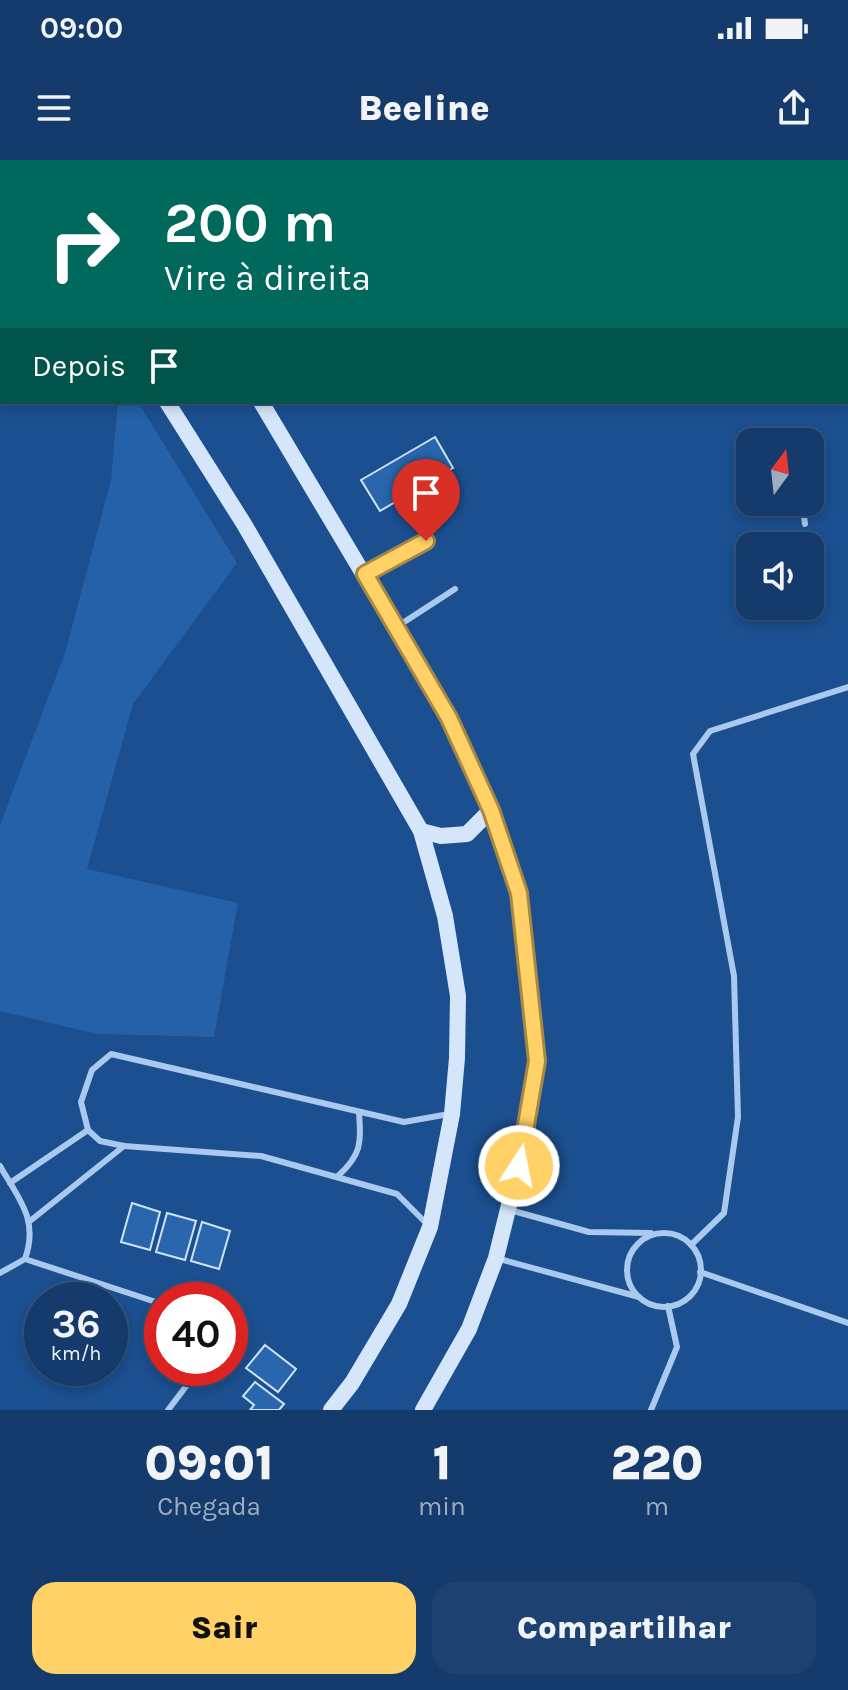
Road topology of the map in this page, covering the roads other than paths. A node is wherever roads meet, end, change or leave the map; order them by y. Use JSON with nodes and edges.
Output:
{"nodes":[{"id":1,"x":168,"y":404,"type":"edge"},
{"id":2,"x":262,"y":404,"type":"edge"},
{"id":3,"x":804,"y":516,"type":"edge"},
{"id":4,"x":805,"y":524,"type":"dead end"},
{"id":5,"x":426,"y":541,"type":"dead end"},
{"id":6,"x":365,"y":574,"type":"junction"},
{"id":7,"x":455,"y":589,"type":"dead end"},
{"id":8,"x":395,"y":628,"type":"junction"},
{"id":9,"x":848,"y":687,"type":"edge"},
{"id":10,"x":491,"y":810,"type":"junction"},
{"id":11,"x":421,"y":831,"type":"junction"},
{"id":12,"x":359,"y":1112,"type":"junction"},
{"id":13,"x":452,"y":1114,"type":"junction"},
{"id":14,"x":88,"y":1130,"type":"junction"},
{"id":15,"x":124,"y":1146,"type":"junction"},
{"id":16,"x":0,"y":1166,"type":"edge"},
{"id":17,"x":338,"y":1176,"type":"junction"},
{"id":18,"x":10,"y":1183,"type":"junction"},
{"id":19,"x":510,"y":1210,"type":"junction"},
{"id":20,"x":30,"y":1221,"type":"junction"},
{"id":21,"x":430,"y":1227,"type":"junction"},
{"id":22,"x":667,"y":1233,"type":"junction"},
{"id":23,"x":691,"y":1245,"type":"junction"},
{"id":24,"x":496,"y":1258,"type":"junction"},
{"id":25,"x":25,"y":1259,"type":"junction"},
{"id":26,"x":700,"y":1272,"type":"junction"},
{"id":27,"x":0,"y":1273,"type":"edge"},
{"id":28,"x":639,"y":1297,"type":"junction"},
{"id":29,"x":144,"y":1298,"type":"edge"},
{"id":30,"x":668,"y":1306,"type":"junction"},
{"id":31,"x":848,"y":1323,"type":"edge"},
{"id":32,"x":186,"y":1386,"type":"edge"},
{"id":33,"x":168,"y":1410,"type":"edge"},
{"id":34,"x":331,"y":1410,"type":"edge"},
{"id":35,"x":423,"y":1410,"type":"edge"},
{"id":36,"x":651,"y":1410,"type":"edge"}],
"edges":[{"from":1,"to":11,"type":"street"},
{"from":2,"to":6,"type":"street"},
{"from":3,"to":4,"type":"lane"},
{"from":5,"to":6,"type":"lane"},
{"from":6,"to":8,"type":"street"},
{"from":7,"to":8,"type":"lane"},
{"from":8,"to":10,"type":"street"},
{"from":9,"to":23,"type":"lane"},
{"from":10,"to":11,"type":"street"},
{"from":10,"to":19,"type":"street"},
{"from":11,"to":13,"type":"street"},
{"from":12,"to":13,"type":"lane"},
{"from":12,"to":14,"type":"lane"},
{"from":12,"to":17,"type":"lane"},
{"from":13,"to":21,"type":"street"},
{"from":14,"to":15,"type":"lane"},
{"from":14,"to":18,"type":"lane"},
{"from":15,"to":17,"type":"lane"},
{"from":15,"to":20,"type":"lane"},
{"from":16,"to":18,"type":"lane"},
{"from":17,"to":21,"type":"lane"},
{"from":18,"to":20,"type":"lane"},
{"from":19,"to":22,"type":"lane"},
{"from":19,"to":24,"type":"street"},
{"from":20,"to":25,"type":"lane"},
{"from":21,"to":34,"type":"street"},
{"from":22,"to":23,"type":"lane"},
{"from":22,"to":28,"type":"lane"},
{"from":23,"to":26,"type":"lane"},
{"from":24,"to":28,"type":"lane"},
{"from":24,"to":35,"type":"street"},
{"from":25,"to":27,"type":"lane"},
{"from":25,"to":29,"type":"lane"},
{"from":26,"to":30,"type":"lane"},
{"from":26,"to":31,"type":"lane"},
{"from":28,"to":30,"type":"lane"},
{"from":30,"to":36,"type":"lane"},
{"from":32,"to":33,"type":"lane"}]}
